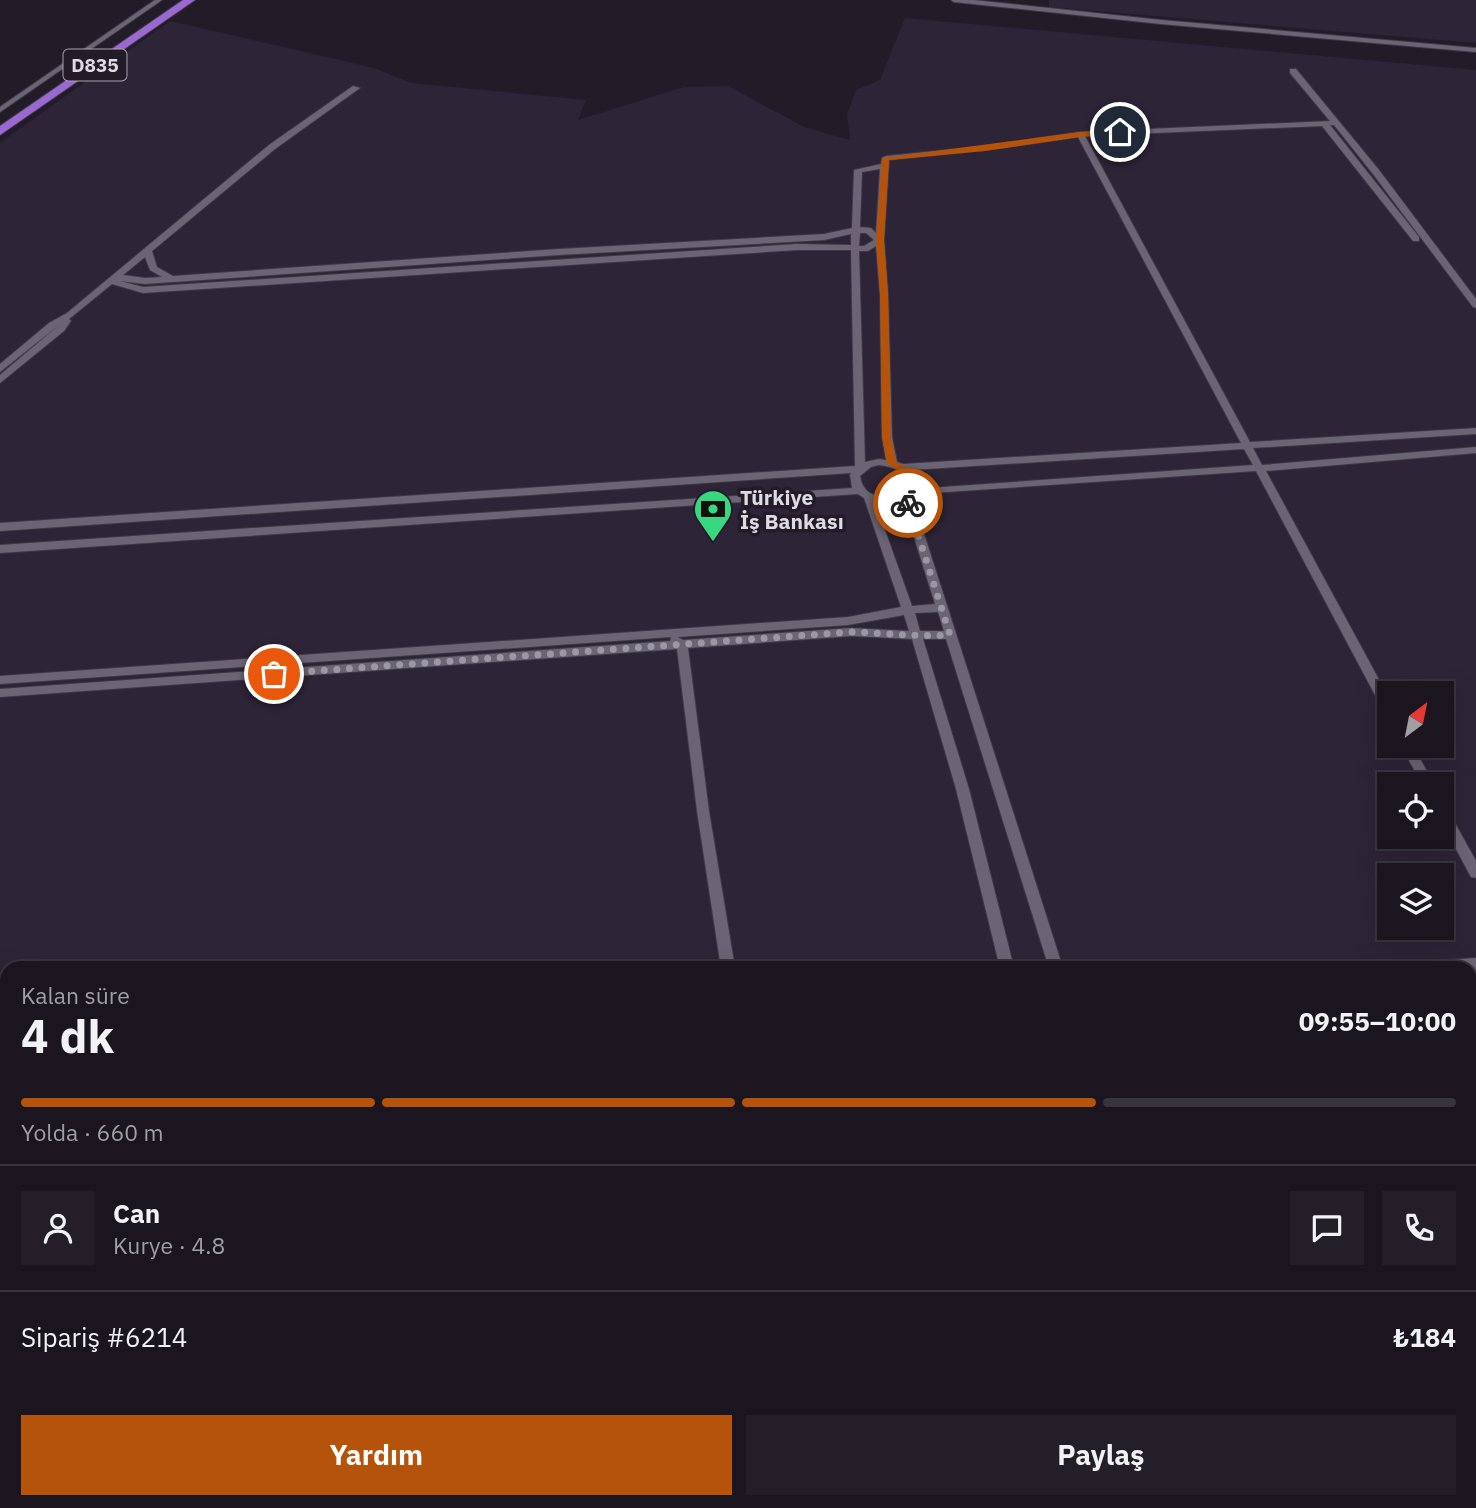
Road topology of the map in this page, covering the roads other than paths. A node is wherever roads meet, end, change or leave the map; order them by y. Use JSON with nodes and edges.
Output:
{"nodes":[{"id":1,"x":159,"y":0,"type":"edge"},
{"id":2,"x":177,"y":0,"type":"edge"},
{"id":3,"x":190,"y":0,"type":"edge"},
{"id":4,"x":954,"y":0,"type":"edge"},
{"id":5,"x":1476,"y":50,"type":"edge"},
{"id":6,"x":1293,"y":72,"type":"dead end"},
{"id":7,"x":356,"y":88,"type":"dead end"},
{"id":8,"x":0,"y":110,"type":"edge"},
{"id":9,"x":0,"y":121,"type":"edge"},
{"id":10,"x":1335,"y":123,"type":"junction"},
{"id":11,"x":1325,"y":124,"type":"junction"},
{"id":12,"x":0,"y":131,"type":"edge"},
{"id":13,"x":1080,"y":134,"type":"junction"},
{"id":14,"x":884,"y":166,"type":"junction"},
{"id":15,"x":856,"y":230,"type":"junction"},
{"id":16,"x":880,"y":240,"type":"junction"},
{"id":17,"x":855,"y":248,"type":"junction"},
{"id":18,"x":147,"y":250,"type":"junction"},
{"id":19,"x":170,"y":279,"type":"junction"},
{"id":20,"x":109,"y":281,"type":"junction"},
{"id":21,"x":1476,"y":312,"type":"edge"},
{"id":22,"x":70,"y":314,"type":"junction"},
{"id":23,"x":0,"y":369,"type":"edge"},
{"id":24,"x":0,"y":380,"type":"edge"},
{"id":25,"x":1476,"y":431,"type":"edge"},
{"id":26,"x":1248,"y":446,"type":"junction"},
{"id":27,"x":1476,"y":450,"type":"edge"},
{"id":28,"x":896,"y":465,"type":"junction"},
{"id":29,"x":1259,"y":468,"type":"junction"},
{"id":30,"x":860,"y":469,"type":"junction"},
{"id":31,"x":864,"y":494,"type":"junction"},
{"id":32,"x":906,"y":494,"type":"junction"},
{"id":33,"x":0,"y":527,"type":"edge"},
{"id":34,"x":0,"y":549,"type":"edge"},
{"id":35,"x":941,"y":608,"type":"junction"},
{"id":36,"x":907,"y":610,"type":"junction"},
{"id":37,"x":667,"y":634,"type":"junction"},
{"id":38,"x":950,"y":635,"type":"junction"},
{"id":39,"x":915,"y":637,"type":"junction"},
{"id":40,"x":682,"y":645,"type":"junction"},
{"id":41,"x":527,"y":650,"type":"junction"},
{"id":42,"x":330,"y":664,"type":"junction"},
{"id":43,"x":0,"y":680,"type":"edge"},
{"id":44,"x":1377,"y":688,"type":"edge"},
{"id":45,"x":0,"y":693,"type":"edge"},
{"id":46,"x":1454,"y":833,"type":"edge"},
{"id":47,"x":1476,"y":873,"type":"edge"},
{"id":48,"x":727,"y":961,"type":"edge"},
{"id":49,"x":1005,"y":961,"type":"edge"},
{"id":50,"x":1054,"y":961,"type":"edge"}],
"edges":[{"from":1,"to":8,"type":"street"},
{"from":2,"to":9,"type":"highway","number":"D835"},
{"from":3,"to":12,"type":"highway","number":"D835"},
{"from":4,"to":5,"type":"street"},
{"from":6,"to":10,"type":"street"},
{"from":7,"to":18,"type":"street"},
{"from":10,"to":11,"type":"street"},
{"from":10,"to":21,"type":"street"},
{"from":11,"to":13,"type":"street"},
{"from":11,"to":21,"type":"street"},
{"from":13,"to":14,"type":"street"},
{"from":13,"to":26,"type":"street"},
{"from":14,"to":15,"type":"street"},
{"from":14,"to":16,"type":"street"},
{"from":15,"to":16,"type":"street"},
{"from":15,"to":17,"type":"street"},
{"from":15,"to":19,"type":"street"},
{"from":16,"to":17,"type":"street"},
{"from":16,"to":28,"type":"street"},
{"from":17,"to":20,"type":"street"},
{"from":17,"to":30,"type":"street"},
{"from":18,"to":19,"type":"street"},
{"from":18,"to":20,"type":"street"},
{"from":19,"to":20,"type":"street"},
{"from":20,"to":22,"type":"street"},
{"from":22,"to":23,"type":"street"},
{"from":22,"to":24,"type":"street"},
{"from":25,"to":26,"type":"street"},
{"from":26,"to":28,"type":"street"},
{"from":26,"to":29,"type":"street"},
{"from":27,"to":29,"type":"street"},
{"from":28,"to":30,"type":"street"},
{"from":28,"to":32,"type":"street"},
{"from":29,"to":32,"type":"street"},
{"from":29,"to":44,"type":"street"},
{"from":30,"to":31,"type":"street"},
{"from":30,"to":33,"type":"street"},
{"from":31,"to":32,"type":"street"},
{"from":31,"to":34,"type":"street"},
{"from":31,"to":36,"type":"street"},
{"from":32,"to":35,"type":"street"},
{"from":35,"to":36,"type":"street"},
{"from":35,"to":38,"type":"street"},
{"from":36,"to":37,"type":"street"},
{"from":36,"to":39,"type":"street"},
{"from":37,"to":40,"type":"street"},
{"from":37,"to":41,"type":"street"},
{"from":38,"to":39,"type":"street"},
{"from":38,"to":50,"type":"street"},
{"from":39,"to":40,"type":"street"},
{"from":39,"to":49,"type":"street"},
{"from":40,"to":41,"type":"street"},
{"from":40,"to":48,"type":"street"},
{"from":41,"to":42,"type":"street"},
{"from":42,"to":43,"type":"street"},
{"from":42,"to":45,"type":"street"},
{"from":46,"to":47,"type":"street"}]}
